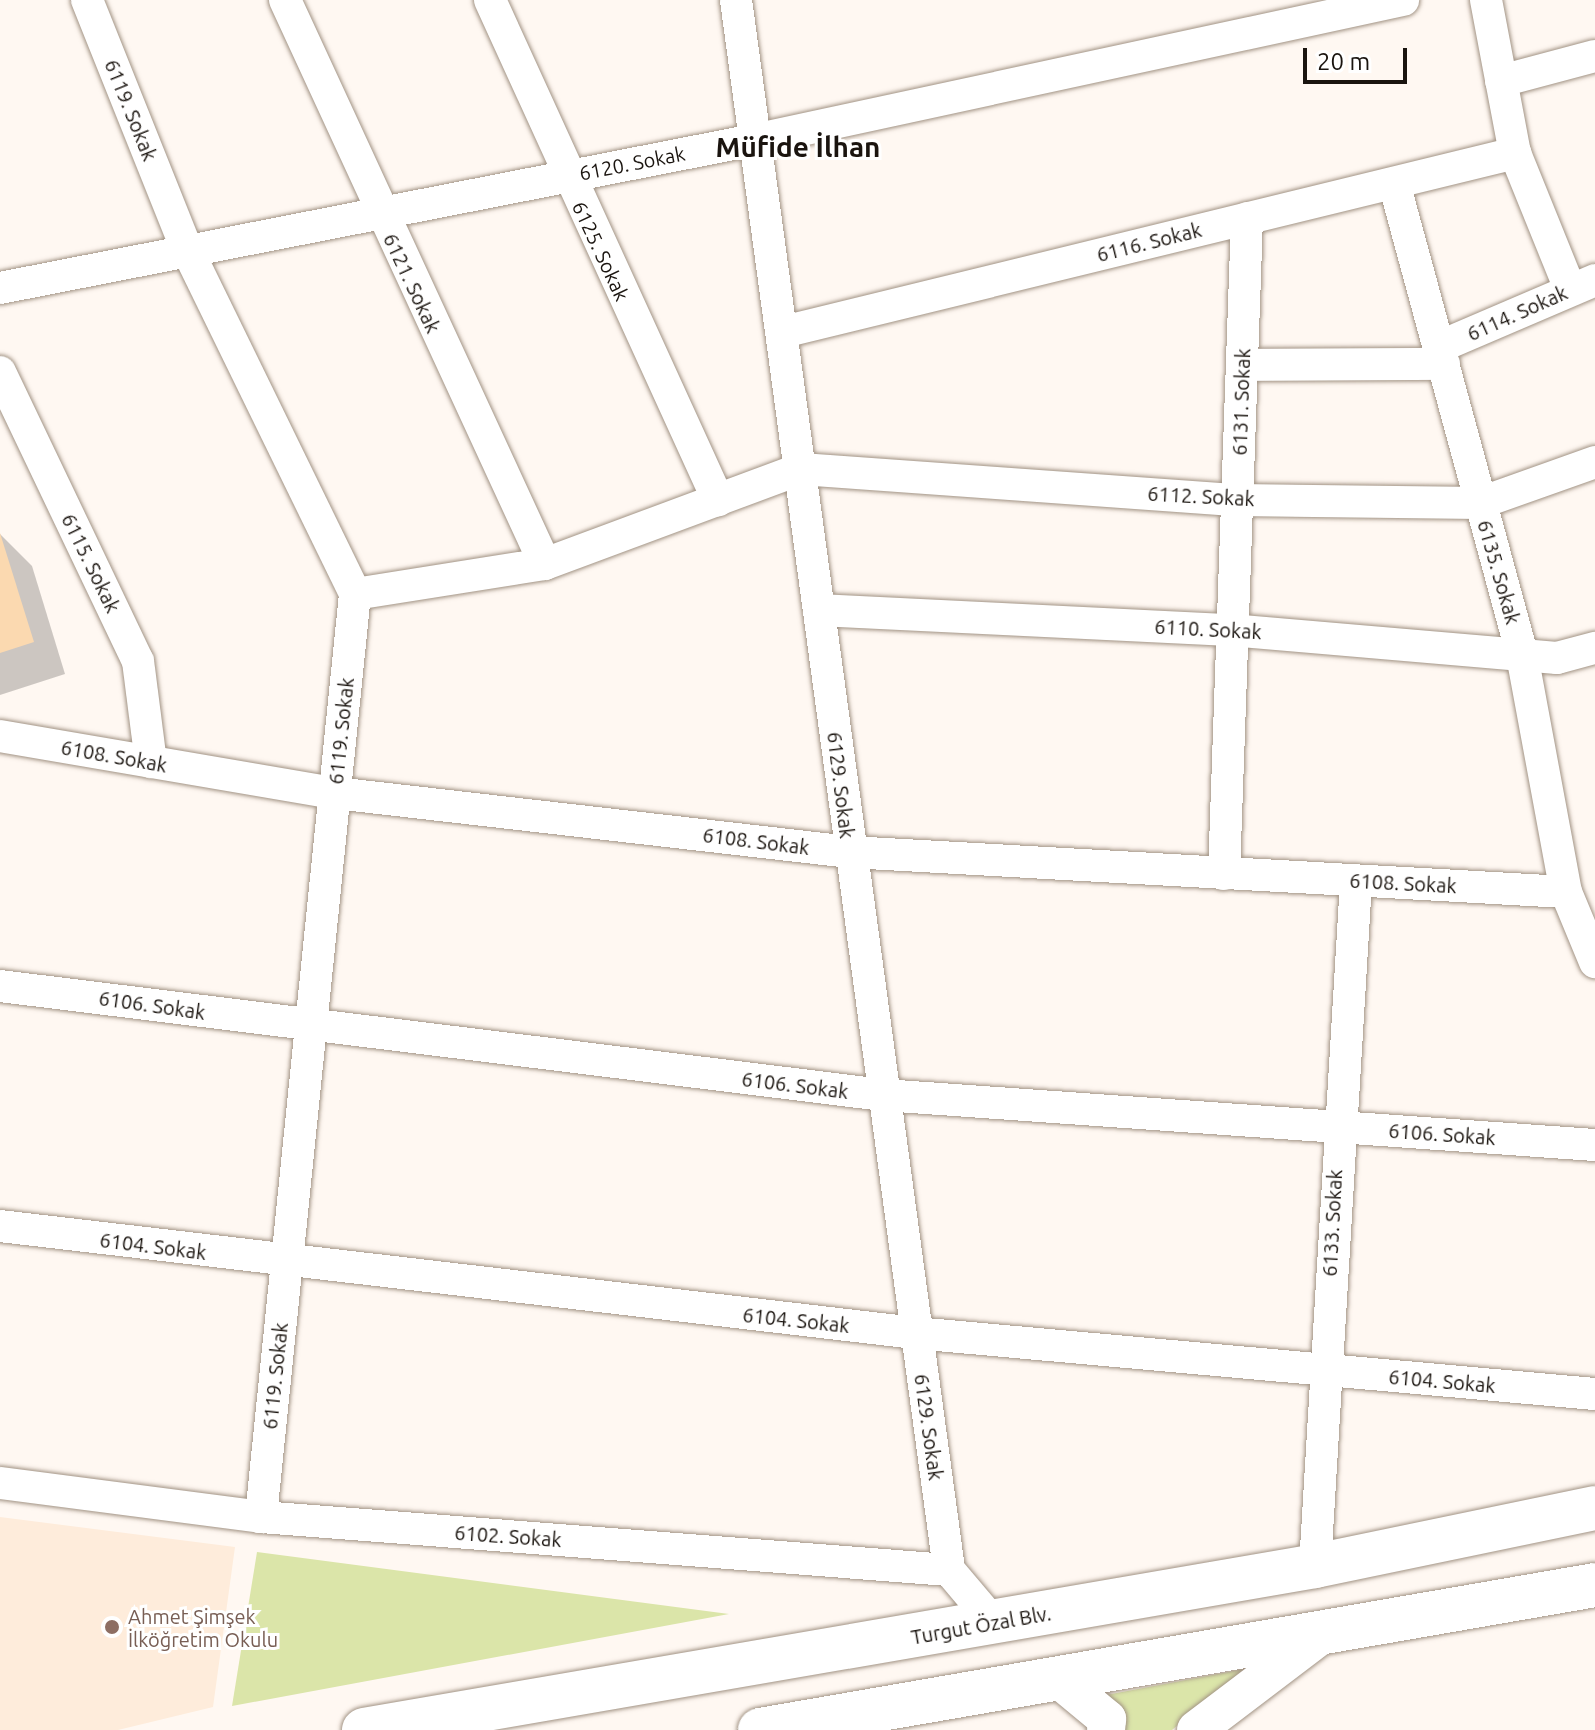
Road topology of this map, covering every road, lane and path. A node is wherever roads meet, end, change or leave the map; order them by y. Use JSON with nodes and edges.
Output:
{"nodes":[{"id":1,"x":87,"y":0,"type":"edge"},
{"id":2,"x":285,"y":0,"type":"edge"},
{"id":3,"x":490,"y":0,"type":"edge"},
{"id":4,"x":736,"y":0,"type":"edge"},
{"id":5,"x":1403,"y":0,"type":"edge"},
{"id":6,"x":1486,"y":0,"type":"edge"},
{"id":7,"x":1595,"y":56,"type":"edge"},
{"id":8,"x":1501,"y":81,"type":"junction"},
{"id":9,"x":759,"y":139,"type":"junction"},
{"id":10,"x":1515,"y":153,"type":"junction"},
{"id":11,"x":565,"y":175,"type":"junction"},
{"id":12,"x":1394,"y":183,"type":"junction"},
{"id":13,"x":378,"y":211,"type":"junction"},
{"id":14,"x":1247,"y":218,"type":"junction"},
{"id":15,"x":186,"y":247,"type":"junction"},
{"id":16,"x":1582,"y":284,"type":"edge"},
{"id":17,"x":0,"y":288,"type":"edge"},
{"id":18,"x":783,"y":332,"type":"junction"},
{"id":19,"x":1441,"y":356,"type":"junction"},
{"id":20,"x":1242,"y":365,"type":"junction"},
{"id":21,"x":0,"y":372,"type":"edge"},
{"id":22,"x":1595,"y":462,"type":"edge"},
{"id":23,"x":801,"y":469,"type":"junction"},
{"id":24,"x":718,"y":500,"type":"junction"},
{"id":25,"x":1237,"y":500,"type":"junction"},
{"id":26,"x":1480,"y":503,"type":"junction"},
{"id":27,"x":545,"y":564,"type":"junction"},
{"id":28,"x":355,"y":594,"type":"junction"},
{"id":29,"x":819,"y":610,"type":"junction"},
{"id":30,"x":1230,"y":630,"type":"junction"},
{"id":31,"x":1595,"y":648,"type":"edge"},
{"id":32,"x":1522,"y":655,"type":"junction"},
{"id":33,"x":0,"y":736,"type":"edge"},
{"id":34,"x":151,"y":762,"type":"junction"},
{"id":35,"x":335,"y":793,"type":"junction"},
{"id":36,"x":850,"y":852,"type":"junction"},
{"id":37,"x":1224,"y":874,"type":"junction"},
{"id":38,"x":1356,"y":881,"type":"junction"},
{"id":39,"x":1566,"y":892,"type":"junction"},
{"id":40,"x":1595,"y":962,"type":"edge"},
{"id":41,"x":0,"y":986,"type":"edge"},
{"id":42,"x":311,"y":1029,"type":"junction"},
{"id":43,"x":883,"y":1095,"type":"junction"},
{"id":44,"x":1338,"y":1127,"type":"junction"},
{"id":45,"x":1595,"y":1145,"type":"edge"},
{"id":46,"x":0,"y":1226,"type":"edge"},
{"id":47,"x":287,"y":1263,"type":"junction"},
{"id":48,"x":915,"y":1333,"type":"junction"},
{"id":49,"x":1324,"y":1370,"type":"junction"},
{"id":50,"x":1595,"y":1394,"type":"edge"},
{"id":51,"x":0,"y":1483,"type":"edge"},
{"id":52,"x":1595,"y":1508,"type":"edge"},
{"id":53,"x":261,"y":1517,"type":"junction"},
{"id":54,"x":1315,"y":1566,"type":"junction"},
{"id":55,"x":949,"y":1570,"type":"junction"},
{"id":56,"x":1595,"y":1585,"type":"edge"},
{"id":57,"x":993,"y":1622,"type":"junction"},
{"id":58,"x":1325,"y":1632,"type":"junction"},
{"id":59,"x":1061,"y":1681,"type":"junction"},
{"id":60,"x":364,"y":1730,"type":"edge"},
{"id":61,"x":760,"y":1730,"type":"edge"},
{"id":62,"x":1106,"y":1730,"type":"edge"},
{"id":63,"x":1196,"y":1730,"type":"edge"}],
"edges":[{"from":1,"to":15,"type":"street","name":"6119. Sokak"},
{"from":2,"to":13,"type":"street","name":"6121. Sokak"},
{"from":3,"to":11,"type":"street","name":"6125. Sokak"},
{"from":4,"to":9,"type":"street","name":"6129. Sokak"},
{"from":5,"to":9,"type":"street","name":"6120. Sokak"},
{"from":6,"to":8,"type":"street"},
{"from":7,"to":8,"type":"street"},
{"from":8,"to":10,"type":"street"},
{"from":9,"to":11,"type":"street","name":"6120. Sokak"},
{"from":9,"to":18,"type":"street","name":"6129. Sokak"},
{"from":10,"to":12,"type":"street","name":"6116. Sokak"},
{"from":10,"to":16,"type":"street"},
{"from":11,"to":13,"type":"street","name":"6120. Sokak"},
{"from":11,"to":24,"type":"street","name":"6125. Sokak"},
{"from":12,"to":14,"type":"street","name":"6116. Sokak"},
{"from":12,"to":19,"type":"street","name":"6135. Sokak"},
{"from":13,"to":15,"type":"street","name":"6120. Sokak"},
{"from":13,"to":27,"type":"street","name":"6121. Sokak"},
{"from":14,"to":18,"type":"street","name":"6116. Sokak"},
{"from":14,"to":20,"type":"street","name":"6131. Sokak"},
{"from":15,"to":17,"type":"street","name":"6120. Sokak"},
{"from":15,"to":28,"type":"street","name":"6119. Sokak"},
{"from":16,"to":19,"type":"street","name":"6114. Sokak"},
{"from":18,"to":23,"type":"street","name":"6129. Sokak"},
{"from":19,"to":20,"type":"street"},
{"from":19,"to":26,"type":"street","name":"6135. Sokak"},
{"from":20,"to":25,"type":"street","name":"6131. Sokak"},
{"from":21,"to":34,"type":"street","name":"6115. Sokak"},
{"from":22,"to":26,"type":"street","name":"6112. Sokak"},
{"from":23,"to":24,"type":"street"},
{"from":23,"to":25,"type":"street","name":"6112. Sokak"},
{"from":23,"to":29,"type":"street","name":"6129. Sokak"},
{"from":24,"to":27,"type":"street"},
{"from":25,"to":26,"type":"street","name":"6112. Sokak"},
{"from":25,"to":30,"type":"street","name":"6131. Sokak"},
{"from":26,"to":32,"type":"street","name":"6135. Sokak"},
{"from":27,"to":28,"type":"street"},
{"from":28,"to":35,"type":"street","name":"6119. Sokak"},
{"from":29,"to":30,"type":"street","name":"6110. Sokak"},
{"from":29,"to":36,"type":"street","name":"6129. Sokak"},
{"from":30,"to":32,"type":"street","name":"6110. Sokak"},
{"from":30,"to":37,"type":"street","name":"6131. Sokak"},
{"from":31,"to":32,"type":"street","name":"6110. Sokak"},
{"from":32,"to":39,"type":"street","name":"6135. Sokak"},
{"from":33,"to":34,"type":"street","name":"6108. Sokak"},
{"from":34,"to":35,"type":"street","name":"6108. Sokak"},
{"from":35,"to":36,"type":"street","name":"6108. Sokak"},
{"from":35,"to":42,"type":"street","name":"6119. Sokak"},
{"from":36,"to":37,"type":"street","name":"6108. Sokak"},
{"from":36,"to":43,"type":"street","name":"6129. Sokak"},
{"from":37,"to":38,"type":"street","name":"6108. Sokak"},
{"from":38,"to":39,"type":"street","name":"6108. Sokak"},
{"from":38,"to":44,"type":"street","name":"6133. Sokak"},
{"from":39,"to":40,"type":"street","name":"6135. Sokak"},
{"from":41,"to":42,"type":"street","name":"6106. Sokak"},
{"from":42,"to":43,"type":"street","name":"6106. Sokak"},
{"from":42,"to":47,"type":"street","name":"6119. Sokak"},
{"from":43,"to":44,"type":"street","name":"6106. Sokak"},
{"from":43,"to":48,"type":"street","name":"6129. Sokak"},
{"from":44,"to":45,"type":"street","name":"6106. Sokak"},
{"from":44,"to":49,"type":"street","name":"6133. Sokak"},
{"from":46,"to":47,"type":"street","name":"6104. Sokak"},
{"from":47,"to":48,"type":"street","name":"6104. Sokak"},
{"from":47,"to":53,"type":"street","name":"6119. Sokak"},
{"from":48,"to":49,"type":"street","name":"6104. Sokak"},
{"from":48,"to":55,"type":"street","name":"6129. Sokak"},
{"from":49,"to":50,"type":"street","name":"6104. Sokak"},
{"from":49,"to":54,"type":"street","name":"6133. Sokak"},
{"from":51,"to":53,"type":"street","name":"6102. Sokak"},
{"from":52,"to":54,"type":"main road","name":"Turgut Özal Blv."},
{"from":53,"to":55,"type":"street","name":"6102. Sokak"},
{"from":54,"to":57,"type":"main road","name":"Turgut Özal Blv."},
{"from":55,"to":57,"type":"street"},
{"from":56,"to":58,"type":"main road"},
{"from":57,"to":60,"type":"main road","name":"Turgut Özal Blv."},
{"from":58,"to":59,"type":"main road"},
{"from":58,"to":63,"type":"street"},
{"from":59,"to":61,"type":"main road"},
{"from":59,"to":62,"type":"street"}]}
